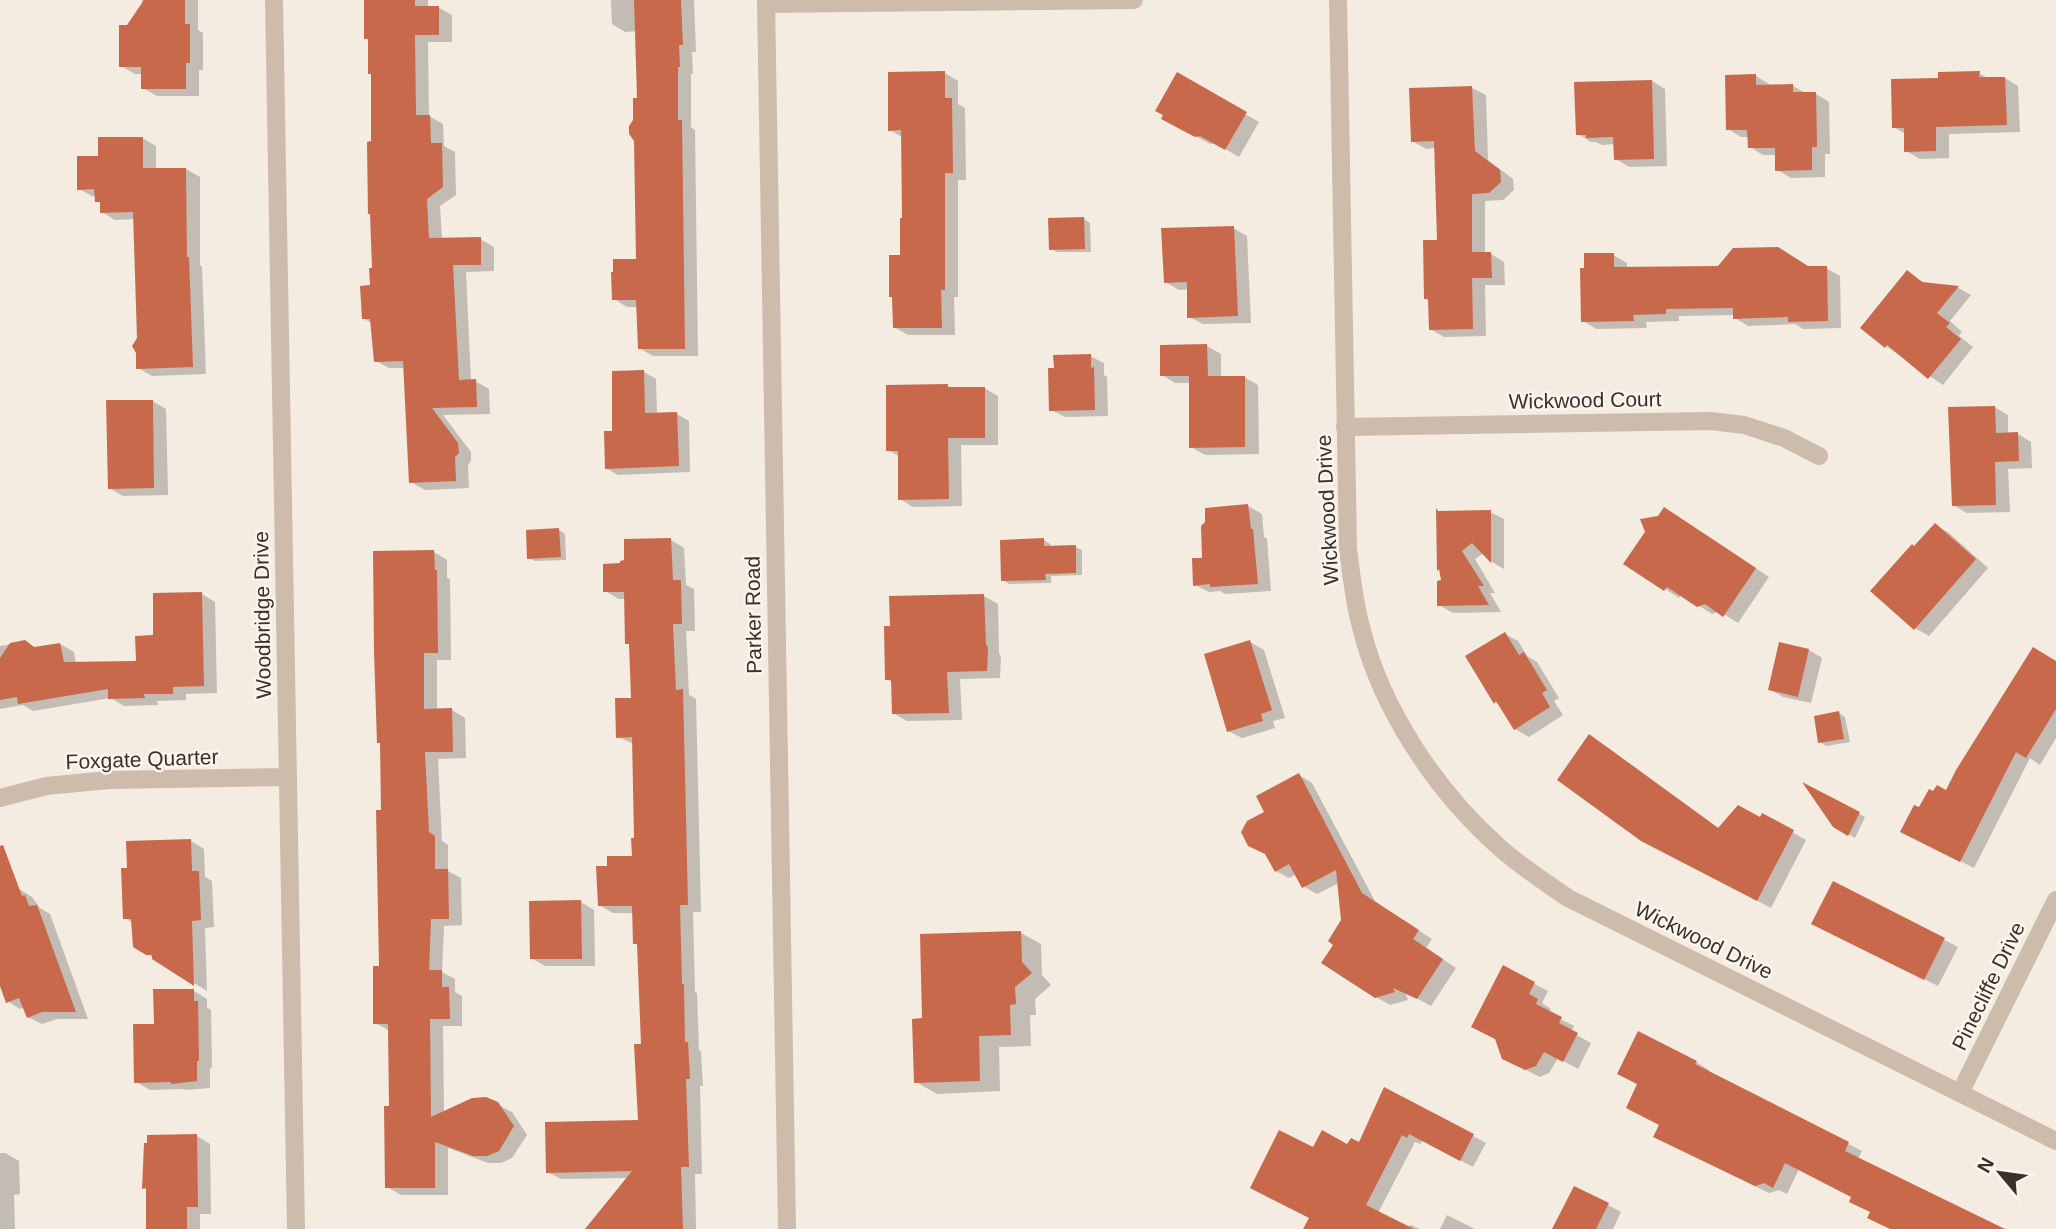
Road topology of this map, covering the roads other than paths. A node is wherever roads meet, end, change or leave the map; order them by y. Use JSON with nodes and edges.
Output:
{"nodes":[{"id":1,"x":274,"y":0,"type":"edge"},
{"id":2,"x":1134,"y":0,"type":"edge"},
{"id":3,"x":1338,"y":0,"type":"edge"},
{"id":4,"x":766,"y":2,"type":"edge"},
{"id":5,"x":1345,"y":427,"type":"junction"},
{"id":6,"x":1819,"y":456,"type":"dead end"},
{"id":7,"x":288,"y":777,"type":"junction"},
{"id":8,"x":0,"y":798,"type":"edge"},
{"id":9,"x":2056,"y":900,"type":"edge"},
{"id":10,"x":1960,"y":1093,"type":"junction"},
{"id":11,"x":2056,"y":1141,"type":"edge"},
{"id":12,"x":296,"y":1229,"type":"edge"},
{"id":13,"x":787,"y":1229,"type":"edge"}],
"edges":[{"from":1,"to":7,"type":"street","name":"Woodbridge Drive"},
{"from":2,"to":4,"type":"street"},
{"from":3,"to":5,"type":"street","name":"Wickwood Drive"},
{"from":4,"to":13,"type":"street","name":"Parker Road"},
{"from":5,"to":6,"type":"street","name":"Wickwood Court"},
{"from":5,"to":10,"type":"street","name":"Wickwood Drive"},
{"from":7,"to":8,"type":"street","name":"Foxgate Quarter"},
{"from":7,"to":12,"type":"street","name":"Woodbridge Drive"},
{"from":9,"to":10,"type":"street","name":"Pinecliffe Drive"},
{"from":10,"to":11,"type":"street","name":"Wickwood Drive"}]}
